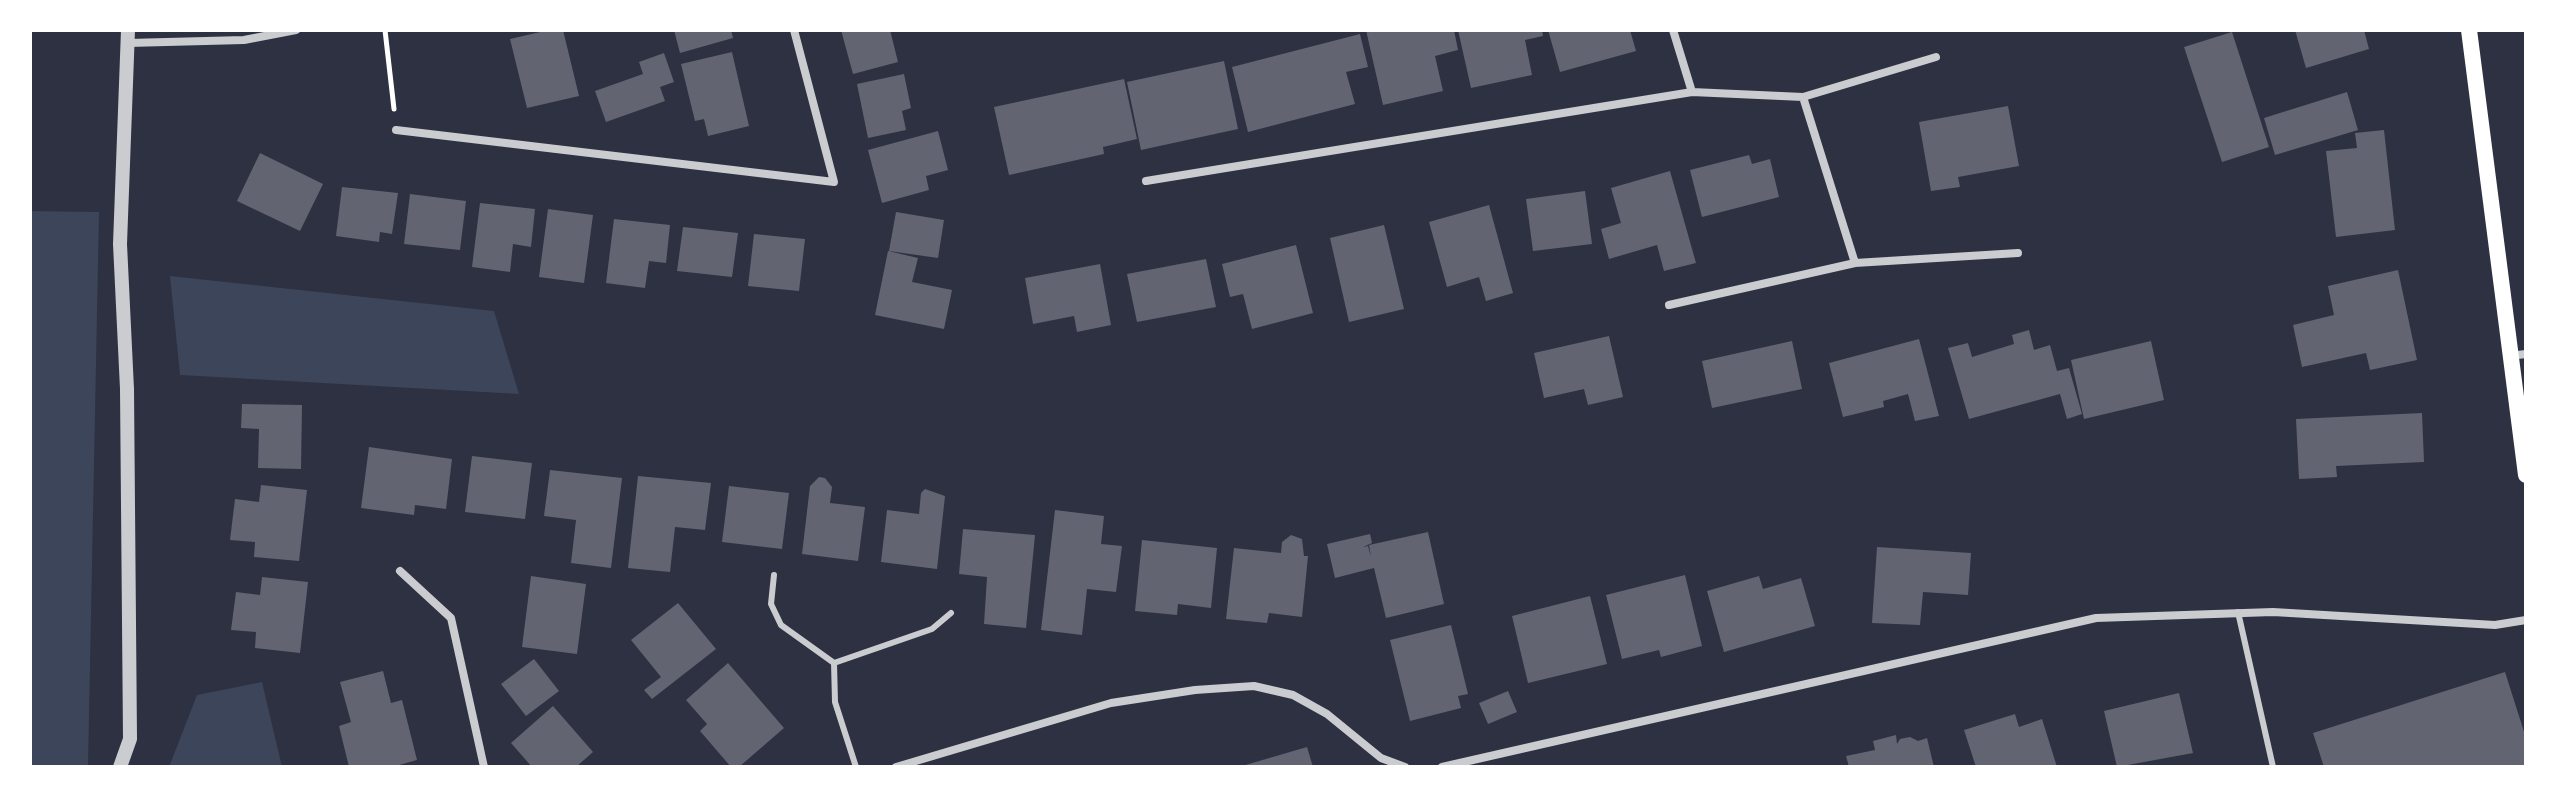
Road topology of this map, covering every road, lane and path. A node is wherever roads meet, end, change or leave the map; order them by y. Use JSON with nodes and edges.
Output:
{"nodes":[{"id":1,"x":296,"y":30,"type":"edge"},
{"id":2,"x":385,"y":30,"type":"edge"},
{"id":3,"x":794,"y":30,"type":"edge"},
{"id":4,"x":1673,"y":30,"type":"edge"},
{"id":5,"x":2469,"y":30,"type":"edge"},
{"id":6,"x":128,"y":37,"type":"edge"},
{"id":7,"x":1936,"y":57,"type":"dead end"},
{"id":8,"x":1692,"y":92,"type":"junction"},
{"id":9,"x":1803,"y":97,"type":"junction"},
{"id":10,"x":396,"y":130,"type":"joint"},
{"id":11,"x":1146,"y":181,"type":"dead end"},
{"id":12,"x":2018,"y":253,"type":"dead end"},
{"id":13,"x":1855,"y":263,"type":"junction"},
{"id":14,"x":1669,"y":305,"type":"dead end"},
{"id":15,"x":2526,"y":354,"type":"edge"},
{"id":16,"x":2508,"y":356,"type":"junction"},
{"id":17,"x":2526,"y":475,"type":"edge"},
{"id":18,"x":400,"y":571,"type":"dead end"},
{"id":19,"x":774,"y":575,"type":"dead end"},
{"id":20,"x":2238,"y":612,"type":"junction"},
{"id":21,"x":951,"y":613,"type":"dead end"},
{"id":22,"x":2526,"y":620,"type":"edge"},
{"id":23,"x":834,"y":663,"type":"junction"},
{"id":24,"x":120,"y":767,"type":"edge"},
{"id":25,"x":484,"y":767,"type":"edge"},
{"id":26,"x":856,"y":767,"type":"edge"},
{"id":27,"x":896,"y":767,"type":"edge"},
{"id":28,"x":1405,"y":767,"type":"edge"},
{"id":29,"x":1442,"y":767,"type":"edge"},
{"id":30,"x":2273,"y":767,"type":"edge"}],
"edges":[{"from":1,"to":6,"type":"street"},
{"from":2,"to":10,"type":"path"},
{"from":3,"to":10,"type":"street"},
{"from":4,"to":8,"type":"street"},
{"from":5,"to":16,"type":"main road"},
{"from":6,"to":24,"type":"street"},
{"from":7,"to":9,"type":"street"},
{"from":8,"to":9,"type":"street"},
{"from":8,"to":11,"type":"street"},
{"from":9,"to":13,"type":"street"},
{"from":12,"to":13,"type":"street"},
{"from":13,"to":14,"type":"street"},
{"from":15,"to":16,"type":"street"},
{"from":16,"to":17,"type":"main road"},
{"from":18,"to":25,"type":"street"},
{"from":19,"to":23,"type":"lane"},
{"from":20,"to":22,"type":"street"},
{"from":20,"to":29,"type":"street"},
{"from":20,"to":30,"type":"lane"},
{"from":21,"to":23,"type":"lane"},
{"from":23,"to":26,"type":"lane"},
{"from":27,"to":28,"type":"street"}]}
